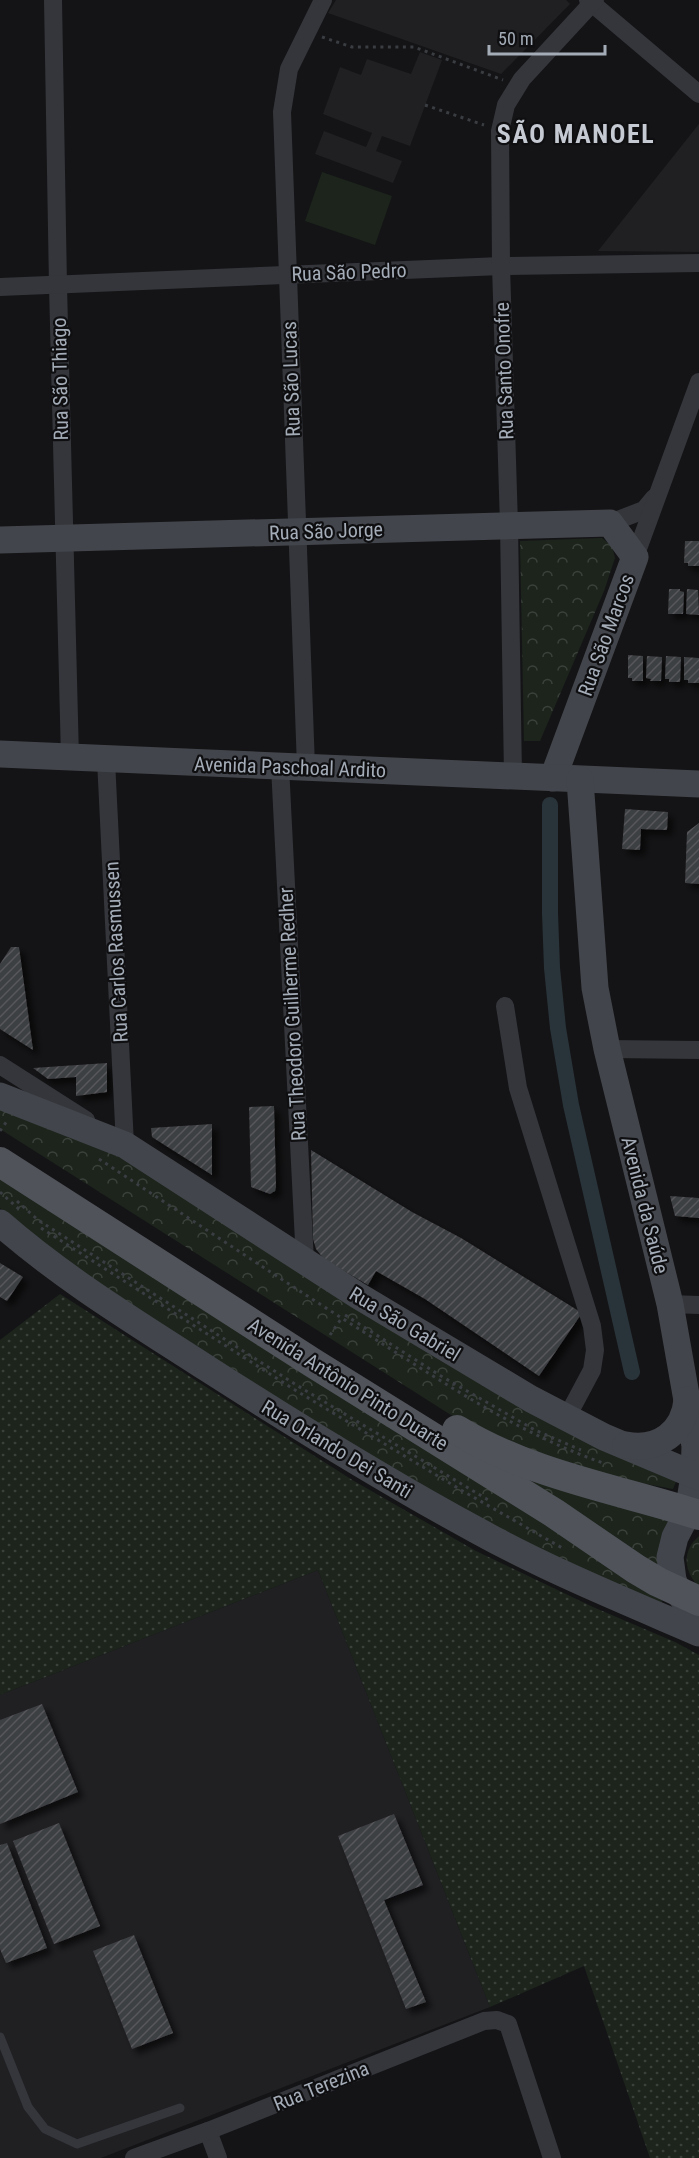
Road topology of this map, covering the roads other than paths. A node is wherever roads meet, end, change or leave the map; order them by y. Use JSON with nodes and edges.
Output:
{"nodes":[{"id":1,"x":53,"y":0,"type":"edge"},
{"id":2,"x":323,"y":0,"type":"edge"},
{"id":3,"x":591,"y":1,"type":"edge"},
{"id":4,"x":699,"y":94,"type":"edge"},
{"id":5,"x":699,"y":263,"type":"edge"},
{"id":6,"x":501,"y":266,"type":"junction"},
{"id":7,"x":288,"y":275,"type":"junction"},
{"id":8,"x":58,"y":286,"type":"junction"},
{"id":9,"x":0,"y":287,"type":"edge"},
{"id":10,"x":699,"y":382,"type":"edge"},
{"id":11,"x":659,"y":492,"type":"junction"},
{"id":12,"x":610,"y":523,"type":"junction"},
{"id":13,"x":509,"y":525,"type":"junction"},
{"id":14,"x":296,"y":532,"type":"junction"},
{"id":15,"x":64,"y":538,"type":"junction"},
{"id":16,"x":0,"y":540,"type":"edge"},
{"id":17,"x":635,"y":557,"type":"junction"},
{"id":18,"x":0,"y":754,"type":"edge"},
{"id":19,"x":70,"y":758,"type":"junction"},
{"id":20,"x":106,"y":759,"type":"junction"},
{"id":21,"x":557,"y":766,"type":"junction"},
{"id":22,"x":293,"y":767,"type":"junction"},
{"id":23,"x":513,"y":776,"type":"junction"},
{"id":24,"x":580,"y":780,"type":"junction"},
{"id":25,"x":699,"y":784,"type":"edge"},
{"id":26,"x":505,"y":1006,"type":"dead end"},
{"id":27,"x":607,"y":1049,"type":"junction"},
{"id":28,"x":699,"y":1050,"type":"edge"},
{"id":29,"x":0,"y":1065,"type":"edge"},
{"id":30,"x":0,"y":1096,"type":"edge"},
{"id":31,"x":0,"y":1139,"type":"edge"},
{"id":32,"x":125,"y":1145,"type":"junction"},
{"id":33,"x":0,"y":1162,"type":"edge"},
{"id":34,"x":0,"y":1223,"type":"edge"},
{"id":35,"x":305,"y":1262,"type":"junction"},
{"id":36,"x":670,"y":1304,"type":"junction"},
{"id":37,"x":699,"y":1305,"type":"edge"},
{"id":38,"x":687,"y":1398,"type":"junction"},
{"id":39,"x":567,"y":1418,"type":"junction"},
{"id":40,"x":617,"y":1455,"type":"junction"},
{"id":41,"x":697,"y":1477,"type":"edge"},
{"id":42,"x":694,"y":1513,"type":"edge"},
{"id":43,"x":689,"y":1597,"type":"edge"},
{"id":44,"x":699,"y":1620,"type":"edge"},
{"id":45,"x":699,"y":1633,"type":"edge"},
{"id":46,"x":0,"y":2037,"type":"edge"},
{"id":47,"x":180,"y":2108,"type":"dead end"},
{"id":48,"x":208,"y":2131,"type":"junction"},
{"id":49,"x":134,"y":2158,"type":"edge"},
{"id":50,"x":218,"y":2158,"type":"edge"},
{"id":51,"x":552,"y":2158,"type":"edge"}],
"edges":[{"from":1,"to":8,"type":"street","name":"Rua São Thiago"},
{"from":2,"to":7,"type":"street","name":"Rua São Lucas"},
{"from":3,"to":4,"type":"street"},
{"from":3,"to":6,"type":"street","name":"Rua Santo Onofre"},
{"from":5,"to":6,"type":"street","name":"Rua São Pedro"},
{"from":6,"to":7,"type":"street","name":"Rua São Pedro"},
{"from":6,"to":13,"type":"street","name":"Rua Santo Onofre"},
{"from":7,"to":8,"type":"street","name":"Rua São Pedro"},
{"from":7,"to":14,"type":"street","name":"Rua São Lucas"},
{"from":8,"to":9,"type":"street","name":"Rua São Pedro"},
{"from":8,"to":15,"type":"street","name":"Rua São Thiago"},
{"from":10,"to":11,"type":"street","name":"Rua São Marcos"},
{"from":11,"to":12,"type":"street","name":"Rua São Marcos"},
{"from":11,"to":17,"type":"street","name":"Rua São Marcos"},
{"from":12,"to":13,"type":"main road","name":"Rua São Jorge"},
{"from":12,"to":17,"type":"main road"},
{"from":13,"to":14,"type":"main road","name":"Rua São Jorge"},
{"from":13,"to":23,"type":"street","name":"Rua Santo Onofre"},
{"from":14,"to":15,"type":"main road","name":"Rua São Jorge"},
{"from":14,"to":22,"type":"street","name":"Rua São Lucas"},
{"from":15,"to":16,"type":"main road","name":"Rua São Jorge"},
{"from":15,"to":19,"type":"street","name":"Rua São Thiago"},
{"from":17,"to":21,"type":"main road","name":"Rua São Marcos"},
{"from":18,"to":19,"type":"main road","name":"Avenida Paschoal Ardito"},
{"from":19,"to":20,"type":"main road","name":"Avenida Paschoal Ardito"},
{"from":20,"to":22,"type":"main road","name":"Avenida Paschoal Ardito"},
{"from":20,"to":32,"type":"street","name":"Rua Carlos Rasmussen"},
{"from":21,"to":23,"type":"main road","name":"Avenida Paschoal Ardito"},
{"from":21,"to":24,"type":"main road","name":"Avenida Paschoal Ardito"},
{"from":22,"to":23,"type":"main road","name":"Avenida Paschoal Ardito"},
{"from":22,"to":35,"type":"street","name":"Rua Theodoro Guilherme Redher"},
{"from":24,"to":25,"type":"main road","name":"Avenida Paschoal Ardito"},
{"from":24,"to":27,"type":"main road","name":"Avenida da Saúde"},
{"from":26,"to":39,"type":"street"},
{"from":27,"to":28,"type":"street"},
{"from":27,"to":36,"type":"main road","name":"Avenida da Saúde"},
{"from":29,"to":32,"type":"street","name":"Rua São Gabriel"},
{"from":30,"to":32,"type":"main road","name":"Rua São Gabriel"},
{"from":31,"to":42,"type":"main road","name":"Avenida Antônio Pinto Duarte"},
{"from":32,"to":35,"type":"main road","name":"Rua São Gabriel"},
{"from":33,"to":43,"type":"main road","name":"Avenida Antônio Pinto Duarte"},
{"from":34,"to":45,"type":"main road","name":"Rua Orlando Dei Santi"},
{"from":35,"to":39,"type":"main road","name":"Rua São Gabriel"},
{"from":36,"to":37,"type":"street"},
{"from":36,"to":38,"type":"main road","name":"Avenida da Saúde"},
{"from":38,"to":40,"type":"main road"},
{"from":38,"to":41,"type":"main road","name":"Avenida da Saúde"},
{"from":39,"to":40,"type":"main road","name":"Rua São Gabriel"},
{"from":40,"to":41,"type":"main road","name":"Rua São Gabriel"},
{"from":41,"to":42,"type":"main road","name":"Avenida da Saúde"},
{"from":42,"to":43,"type":"main road","name":"Avenida da Saúde"},
{"from":43,"to":44,"type":"main road","name":"Avenida da Saúde"},
{"from":46,"to":47,"type":"lane"},
{"from":48,"to":49,"type":"street","name":"Rua Terezina"},
{"from":48,"to":50,"type":"street"},
{"from":48,"to":51,"type":"street","name":"Rua Terezina"}]}
